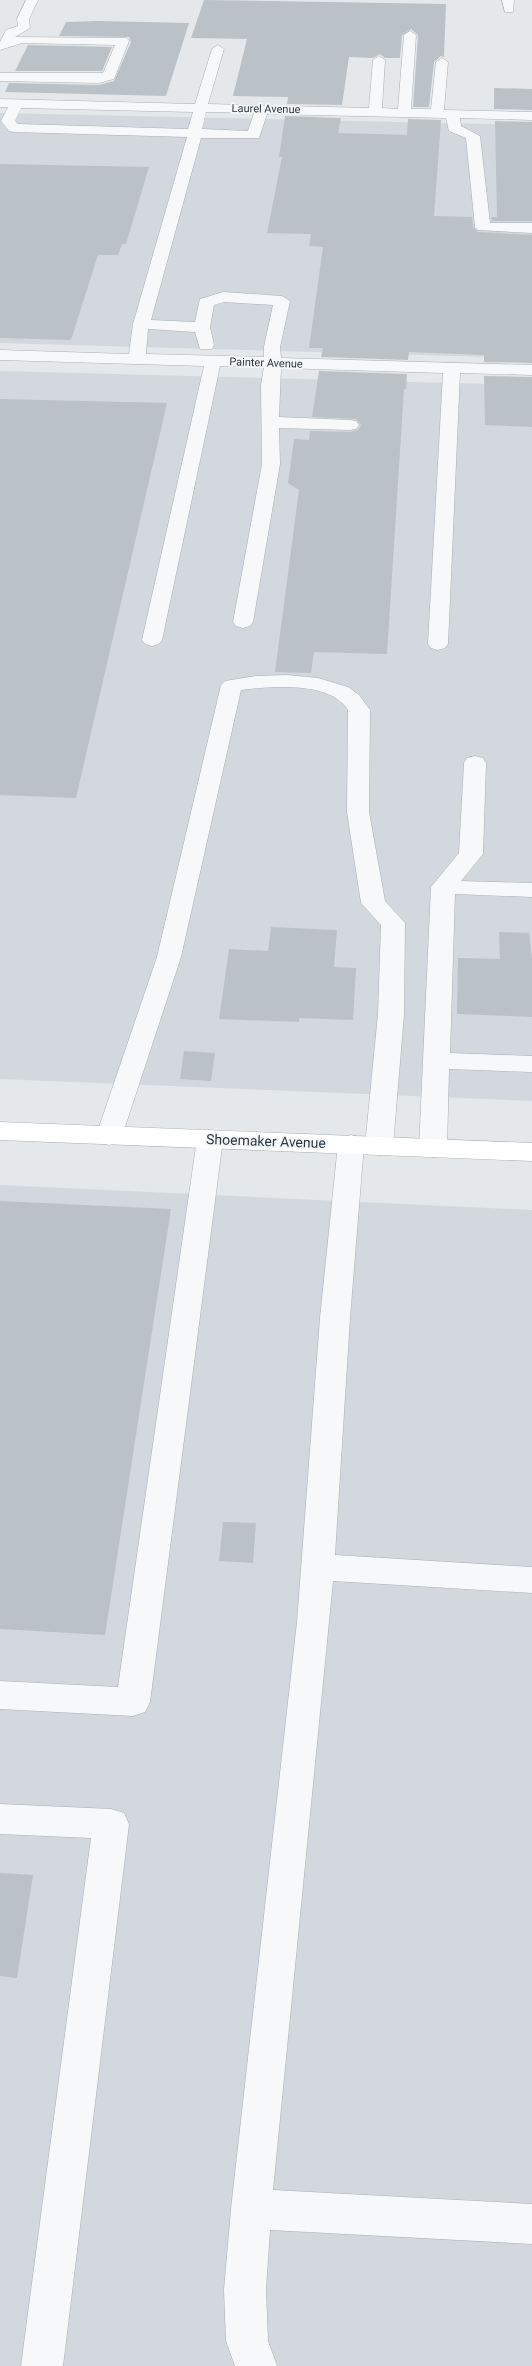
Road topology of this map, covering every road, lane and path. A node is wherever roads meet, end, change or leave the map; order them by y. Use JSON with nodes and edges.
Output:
{"nodes":[{"id":1,"x":32,"y":0,"type":"edge"},
{"id":2,"x":410,"y":35,"type":"dead end"},
{"id":3,"x":4,"y":44,"type":"edge"},
{"id":4,"x":218,"y":49,"type":"dead end"},
{"id":5,"x":379,"y":60,"type":"dead end"},
{"id":6,"x":442,"y":62,"type":"dead end"},
{"id":7,"x":0,"y":77,"type":"edge"},
{"id":8,"x":0,"y":103,"type":"edge"},
{"id":9,"x":16,"y":104,"type":"junction"},
{"id":10,"x":200,"y":108,"type":"junction"},
{"id":11,"x":262,"y":109,"type":"junction"},
{"id":12,"x":375,"y":112,"type":"junction"},
{"id":13,"x":404,"y":113,"type":"junction"},
{"id":14,"x":437,"y":113,"type":"junction"},
{"id":15,"x":453,"y":114,"type":"junction"},
{"id":16,"x":532,"y":116,"type":"edge"},
{"id":17,"x":195,"y":134,"type":"junction"},
{"id":18,"x":532,"y":228,"type":"edge"},
{"id":19,"x":141,"y":324,"type":"junction"},
{"id":20,"x":202,"y":327,"type":"junction"},
{"id":21,"x":0,"y":355,"type":"edge"},
{"id":22,"x":136,"y":359,"type":"junction"},
{"id":23,"x":210,"y":361,"type":"junction"},
{"id":24,"x":274,"y":363,"type":"junction"},
{"id":25,"x":452,"y":368,"type":"junction"},
{"id":26,"x":532,"y":370,"type":"edge"},
{"id":27,"x":270,"y":422,"type":"junction"},
{"id":28,"x":350,"y":425,"type":"dead end"},
{"id":29,"x":243,"y":622,"type":"dead end"},
{"id":30,"x":152,"y":640,"type":"dead end"},
{"id":31,"x":438,"y":644,"type":"dead end"},
{"id":32,"x":475,"y":763,"type":"dead end"},
{"id":33,"x":442,"y":887,"type":"junction"},
{"id":34,"x":532,"y":890,"type":"edge"},
{"id":35,"x":436,"y":1060,"type":"junction"},
{"id":36,"x":532,"y":1064,"type":"edge"},
{"id":37,"x":0,"y":1131,"type":"edge"},
{"id":38,"x":109,"y":1136,"type":"junction"},
{"id":39,"x":210,"y":1140,"type":"junction"},
{"id":40,"x":351,"y":1144,"type":"junction"},
{"id":41,"x":380,"y":1146,"type":"junction"},
{"id":42,"x":433,"y":1148,"type":"junction"},
{"id":43,"x":532,"y":1152,"type":"edge"},
{"id":44,"x":318,"y":1567,"type":"junction"},
{"id":45,"x":532,"y":1580,"type":"edge"},
{"id":46,"x":0,"y":1695,"type":"edge"},
{"id":47,"x":0,"y":1819,"type":"edge"},
{"id":48,"x":251,"y":2208,"type":"junction"},
{"id":49,"x":532,"y":2224,"type":"edge"},
{"id":50,"x":42,"y":2366,"type":"edge"},
{"id":51,"x":256,"y":2366,"type":"edge"}],
"edges":[{"from":1,"to":3,"type":"street"},
{"from":2,"to":13,"type":"street"},
{"from":3,"to":7,"type":"street"},
{"from":4,"to":10,"type":"street"},
{"from":5,"to":12,"type":"street"},
{"from":6,"to":14,"type":"street"},
{"from":8,"to":9,"type":"street","name":"Laurel Avenue"},
{"from":9,"to":10,"type":"street","name":"Laurel Avenue"},
{"from":9,"to":17,"type":"street"},
{"from":10,"to":11,"type":"street","name":"Laurel Avenue"},
{"from":10,"to":17,"type":"street"},
{"from":11,"to":12,"type":"street","name":"Laurel Avenue"},
{"from":11,"to":17,"type":"street"},
{"from":12,"to":13,"type":"street","name":"Laurel Avenue"},
{"from":13,"to":14,"type":"street","name":"Laurel Avenue"},
{"from":14,"to":15,"type":"street","name":"Laurel Avenue"},
{"from":15,"to":16,"type":"street","name":"Laurel Avenue"},
{"from":15,"to":18,"type":"street"},
{"from":17,"to":19,"type":"street"},
{"from":19,"to":20,"type":"street"},
{"from":19,"to":22,"type":"street"},
{"from":20,"to":23,"type":"street"},
{"from":20,"to":24,"type":"street"},
{"from":21,"to":22,"type":"street","name":"Painter Avenue"},
{"from":22,"to":23,"type":"street","name":"Painter Avenue"},
{"from":23,"to":24,"type":"street","name":"Painter Avenue"},
{"from":23,"to":30,"type":"street"},
{"from":24,"to":25,"type":"street","name":"Painter Avenue"},
{"from":24,"to":27,"type":"street"},
{"from":25,"to":26,"type":"street","name":"Painter Avenue"},
{"from":25,"to":31,"type":"street"},
{"from":27,"to":28,"type":"street"},
{"from":27,"to":29,"type":"street"},
{"from":32,"to":33,"type":"street"},
{"from":33,"to":34,"type":"street"},
{"from":33,"to":35,"type":"street"},
{"from":35,"to":36,"type":"street"},
{"from":35,"to":42,"type":"street"},
{"from":37,"to":38,"type":"main road","name":"Shoemaker Avenue"},
{"from":38,"to":39,"type":"main road","name":"Shoemaker Avenue"},
{"from":38,"to":41,"type":"street"},
{"from":39,"to":40,"type":"main road","name":"Shoemaker Avenue"},
{"from":39,"to":46,"type":"street"},
{"from":40,"to":41,"type":"main road","name":"Shoemaker Avenue"},
{"from":40,"to":44,"type":"street"},
{"from":41,"to":42,"type":"main road","name":"Shoemaker Avenue"},
{"from":42,"to":43,"type":"main road","name":"Shoemaker Avenue"},
{"from":44,"to":45,"type":"street"},
{"from":44,"to":48,"type":"street"},
{"from":47,"to":50,"type":"street"},
{"from":48,"to":49,"type":"street"},
{"from":48,"to":51,"type":"street"}]}
